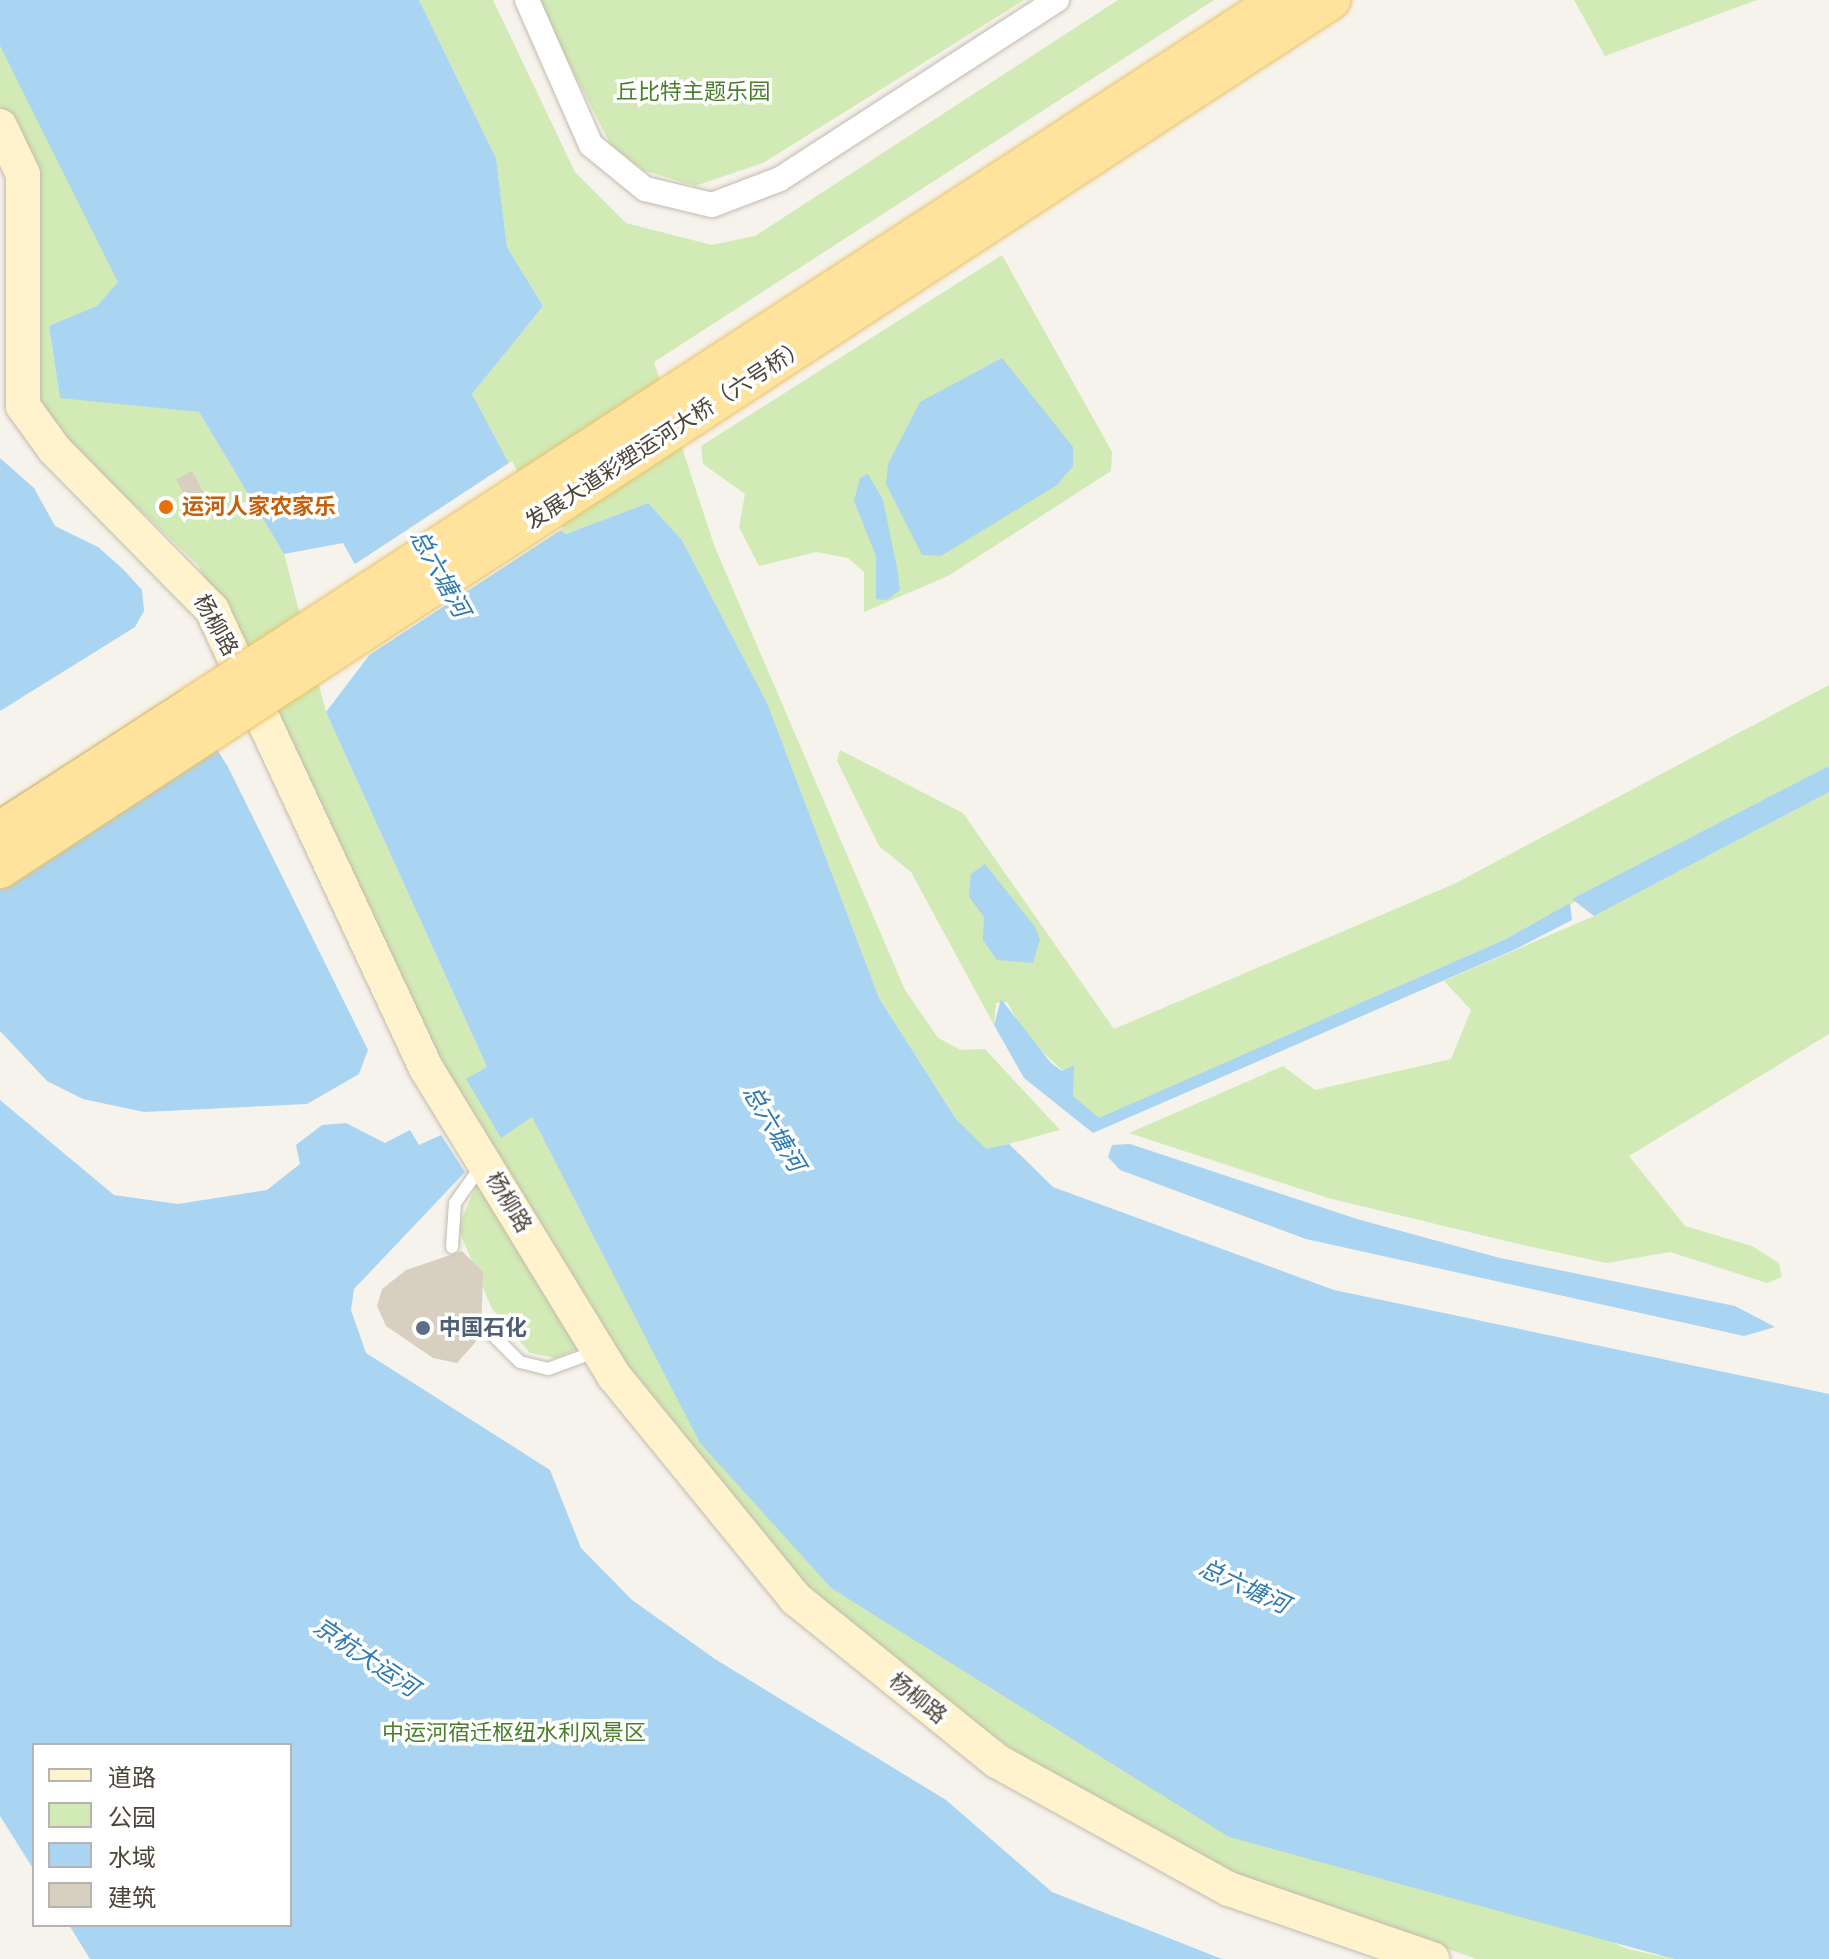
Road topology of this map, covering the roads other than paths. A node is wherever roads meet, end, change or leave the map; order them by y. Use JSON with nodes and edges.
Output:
{"nodes":[{"id":1,"x":527,"y":0,"type":"edge"},
{"id":2,"x":1057,"y":0,"type":"edge"},
{"id":3,"x":1279,"y":0,"type":"edge"},
{"id":4,"x":1331,"y":0,"type":"edge"},
{"id":5,"x":0,"y":126,"type":"edge"},
{"id":6,"x":0,"y":831,"type":"edge"},
{"id":7,"x":0,"y":869,"type":"edge"},
{"id":8,"x":484,"y":1162,"type":"junction"},
{"id":9,"x":452,"y":1247,"type":"dead end"},
{"id":10,"x":485,"y":1327,"type":"dead end"},
{"id":11,"x":599,"y":1350,"type":"junction"},
{"id":12,"x":1432,"y":1959,"type":"edge"}],
"edges":[{"from":1,"to":2,"type":"street"},
{"from":3,"to":6,"type":"main road","name":"发展大道彩塑运河大桥（六号桥）","bridge":true},
{"from":4,"to":7,"type":"main road","name":"发展大道彩塑运河大桥（六号桥）","bridge":true},
{"from":5,"to":8,"type":"street","name":"杨柳路"},
{"from":8,"to":9,"type":"lane"},
{"from":8,"to":11,"type":"street","name":"杨柳路"},
{"from":10,"to":11,"type":"lane"},
{"from":11,"to":12,"type":"street","name":"杨柳路"}]}
